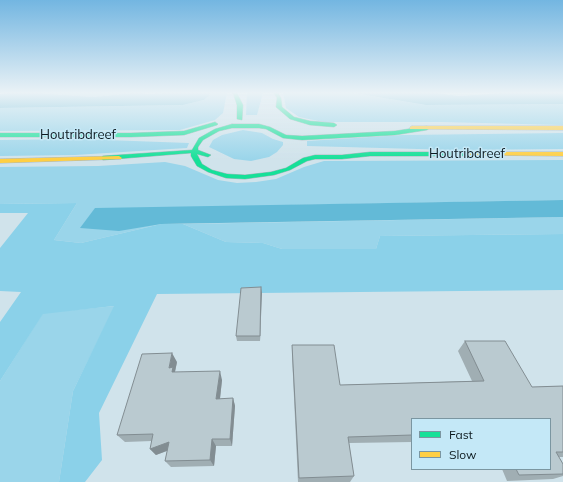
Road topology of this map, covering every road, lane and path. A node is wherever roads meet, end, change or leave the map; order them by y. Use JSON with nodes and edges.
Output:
{"nodes":[{"id":1,"x":240,"y":115,"type":"edge"},
{"id":2,"x":289,"y":115,"type":"edge"},
{"id":3,"x":240,"y":119,"type":"junction"},
{"id":4,"x":228,"y":122,"type":"junction"},
{"id":5,"x":388,"y":124,"type":"dead end"},
{"id":6,"x":346,"y":125,"type":"dead end"},
{"id":7,"x":427,"y":128,"type":"junction"},
{"id":8,"x":563,"y":128,"type":"edge"},
{"id":9,"x":204,"y":132,"type":"junction"},
{"id":10,"x":0,"y":135,"type":"edge"},
{"id":11,"x":295,"y":146,"type":"junction"},
{"id":12,"x":194,"y":151,"type":"junction"},
{"id":13,"x":563,"y":154,"type":"edge"},
{"id":14,"x":103,"y":158,"type":"junction"},
{"id":15,"x":213,"y":159,"type":"dead end"},
{"id":16,"x":0,"y":161,"type":"edge"},
{"id":17,"x":196,"y":161,"type":"junction"},
{"id":18,"x":273,"y":164,"type":"dead end"},
{"id":19,"x":231,"y":167,"type":"dead end"}],
"edges":[{"from":1,"to":3,"type":"main road"},
{"from":2,"to":6,"type":"main road"},
{"from":3,"to":4,"type":"main road"},
{"from":3,"to":11,"type":"main road"},
{"from":4,"to":9,"type":"main road","name":"Houtribdreef"},
{"from":4,"to":11,"type":"main road"},
{"from":5,"to":7,"type":"main road"},
{"from":7,"to":8,"type":"main road","name":"Houtribdreef"},
{"from":7,"to":11,"type":"main road","name":"Houtribdreef"},
{"from":9,"to":10,"type":"main road","name":"Houtribdreef"},
{"from":9,"to":12,"type":"main road"},
{"from":11,"to":13,"type":"main road","name":"Houtribdreef"},
{"from":11,"to":17,"type":"main road"},
{"from":12,"to":14,"type":"main road","name":"Houtribdreef"},
{"from":12,"to":15,"type":"main road"},
{"from":12,"to":17,"type":"main road"},
{"from":14,"to":16,"type":"main road","name":"Houtribdreef"},
{"from":14,"to":17,"type":"main road","name":"Houtribdreef"},
{"from":18,"to":19,"type":"main road"}]}
